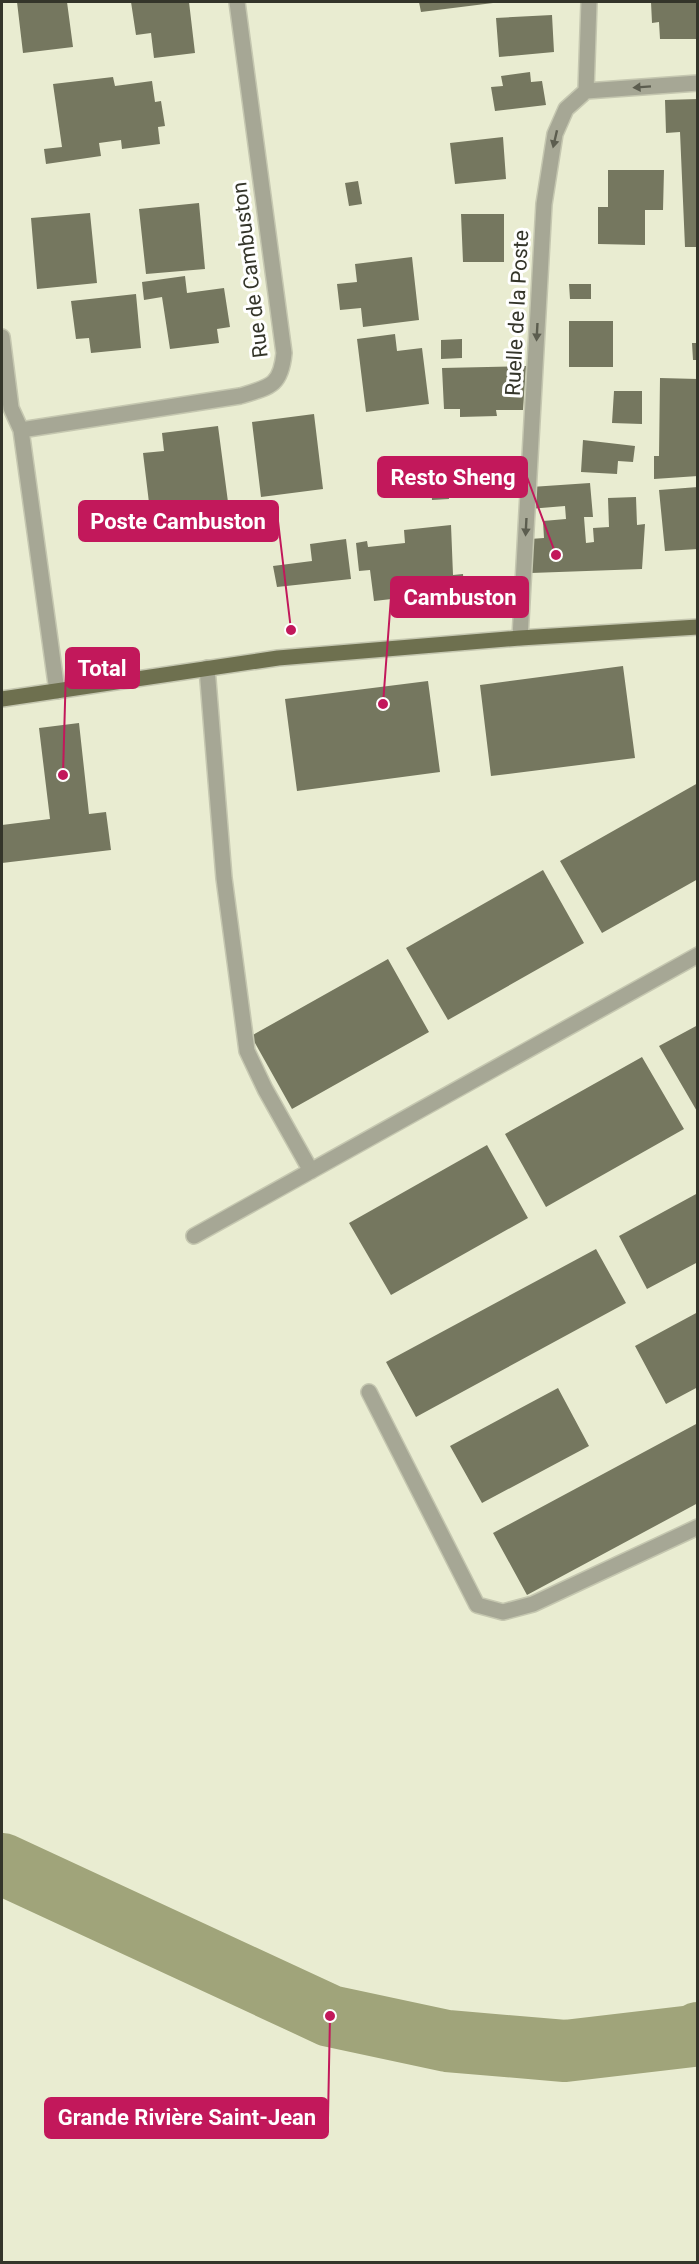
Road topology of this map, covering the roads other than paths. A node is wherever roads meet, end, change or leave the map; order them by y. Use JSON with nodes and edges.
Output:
{"nodes":[{"id":1,"x":237,"y":2,"type":"edge"},
{"id":2,"x":589,"y":2,"type":"edge"},
{"id":3,"x":698,"y":83,"type":"edge"},
{"id":4,"x":586,"y":91,"type":"junction"},
{"id":5,"x":2,"y":337,"type":"edge"},
{"id":6,"x":21,"y":430,"type":"junction"},
{"id":7,"x":698,"y":627,"type":"edge"},
{"id":8,"x":520,"y":638,"type":"junction"},
{"id":9,"x":207,"y":668,"type":"junction"},
{"id":10,"x":57,"y":691,"type":"junction"},
{"id":11,"x":2,"y":699,"type":"edge"},
{"id":12,"x":698,"y":956,"type":"edge"},
{"id":13,"x":311,"y":1171,"type":"junction"},
{"id":14,"x":194,"y":1236,"type":"dead end"},
{"id":15,"x":369,"y":1392,"type":"dead end"},
{"id":16,"x":698,"y":1527,"type":"edge"}],
"edges":[{"from":1,"to":6,"type":"street","name":"Rue de Cambuston"},
{"from":2,"to":4,"type":"street"},
{"from":3,"to":4,"type":"street","one_way":true},
{"from":4,"to":8,"type":"street","name":"Ruelle de la Poste","one_way":true},
{"from":5,"to":6,"type":"street"},
{"from":6,"to":10,"type":"street"},
{"from":7,"to":8,"type":"main road"},
{"from":8,"to":9,"type":"main road"},
{"from":9,"to":10,"type":"main road"},
{"from":9,"to":13,"type":"street"},
{"from":10,"to":11,"type":"main road"},
{"from":12,"to":13,"type":"street"},
{"from":13,"to":14,"type":"street"},
{"from":15,"to":16,"type":"street"}]}
